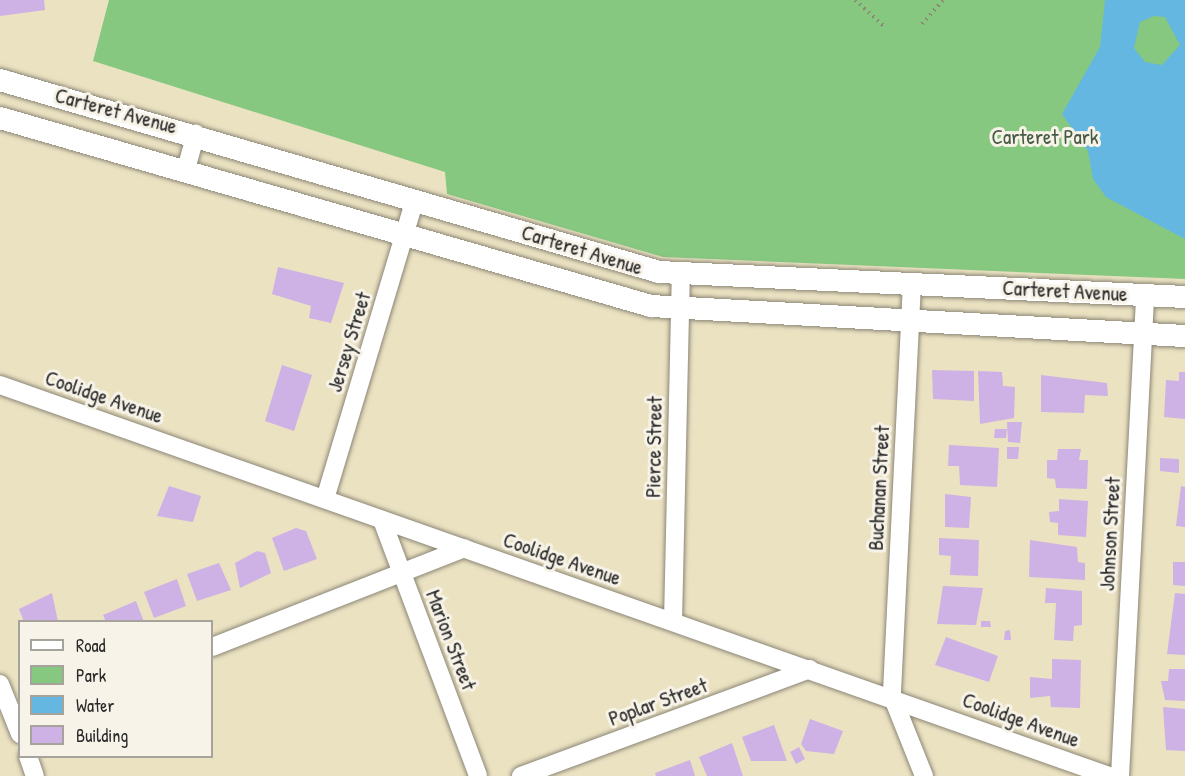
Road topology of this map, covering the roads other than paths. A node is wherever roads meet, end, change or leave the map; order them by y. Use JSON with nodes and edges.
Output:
{"nodes":[{"id":1,"x":0,"y":80,"type":"edge"},
{"id":2,"x":0,"y":118,"type":"edge"},
{"id":3,"x":196,"y":134,"type":"junction"},
{"id":4,"x":185,"y":173,"type":"junction"},
{"id":5,"x":415,"y":199,"type":"junction"},
{"id":6,"x":404,"y":239,"type":"junction"},
{"id":7,"x":681,"y":274,"type":"junction"},
{"id":8,"x":912,"y":283,"type":"junction"},
{"id":9,"x":1145,"y":295,"type":"junction"},
{"id":10,"x":1185,"y":297,"type":"edge"},
{"id":11,"x":680,"y":310,"type":"junction"},
{"id":12,"x":909,"y":323,"type":"junction"},
{"id":13,"x":1143,"y":334,"type":"junction"},
{"id":14,"x":1185,"y":336,"type":"edge"},
{"id":15,"x":0,"y":385,"type":"edge"},
{"id":16,"x":326,"y":499,"type":"junction"},
{"id":17,"x":382,"y":520,"type":"junction"},
{"id":18,"x":464,"y":548,"type":"junction"},
{"id":19,"x":401,"y":573,"type":"junction"},
{"id":20,"x":672,"y":621,"type":"junction"},
{"id":21,"x":213,"y":647,"type":"edge"},
{"id":22,"x":810,"y":669,"type":"junction"},
{"id":23,"x":0,"y":684,"type":"edge"},
{"id":24,"x":892,"y":696,"type":"junction"},
{"id":25,"x":14,"y":727,"type":"edge"},
{"id":26,"x":29,"y":758,"type":"edge"},
{"id":27,"x":35,"y":776,"type":"edge"},
{"id":28,"x":478,"y":776,"type":"edge"},
{"id":29,"x":521,"y":776,"type":"edge"},
{"id":30,"x":924,"y":776,"type":"edge"},
{"id":31,"x":1109,"y":776,"type":"edge"},
{"id":32,"x":1119,"y":776,"type":"edge"}],
"edges":[{"from":1,"to":3,"type":"street","name":"Carteret Avenue"},
{"from":2,"to":4,"type":"street","name":"Carteret Avenue"},
{"from":3,"to":4,"type":"street"},
{"from":3,"to":5,"type":"street","name":"Carteret Avenue"},
{"from":4,"to":6,"type":"street","name":"Carteret Avenue"},
{"from":5,"to":6,"type":"street","name":"Jersey Street"},
{"from":5,"to":7,"type":"street","name":"Carteret Avenue"},
{"from":6,"to":11,"type":"street","name":"Carteret Avenue"},
{"from":6,"to":16,"type":"street","name":"Jersey Street"},
{"from":7,"to":8,"type":"street","name":"Carteret Avenue"},
{"from":7,"to":11,"type":"street","name":"Pierce Street"},
{"from":8,"to":9,"type":"street","name":"Carteret Avenue"},
{"from":8,"to":12,"type":"street","name":"Buchanan Street"},
{"from":9,"to":10,"type":"street","name":"Carteret Avenue"},
{"from":9,"to":13,"type":"street","name":"Johnson Street"},
{"from":11,"to":12,"type":"street","name":"Carteret Avenue"},
{"from":11,"to":20,"type":"street","name":"Pierce Street"},
{"from":12,"to":13,"type":"street","name":"Carteret Avenue"},
{"from":12,"to":24,"type":"street","name":"Buchanan Street"},
{"from":13,"to":14,"type":"street","name":"Carteret Avenue"},
{"from":13,"to":32,"type":"street","name":"Johnson Street"},
{"from":15,"to":16,"type":"street","name":"Coolidge Avenue"},
{"from":16,"to":17,"type":"street","name":"Coolidge Avenue"},
{"from":17,"to":18,"type":"street","name":"Coolidge Avenue"},
{"from":17,"to":19,"type":"street","name":"Marion Street"},
{"from":18,"to":19,"type":"street"},
{"from":18,"to":20,"type":"street","name":"Coolidge Avenue"},
{"from":19,"to":21,"type":"street"},
{"from":19,"to":28,"type":"street","name":"Marion Street"},
{"from":20,"to":22,"type":"street","name":"Coolidge Avenue"},
{"from":22,"to":24,"type":"street","name":"Coolidge Avenue"},
{"from":22,"to":29,"type":"street","name":"Poplar Street"},
{"from":23,"to":25,"type":"street"},
{"from":24,"to":30,"type":"street"},
{"from":24,"to":31,"type":"street","name":"Coolidge Avenue"},
{"from":26,"to":27,"type":"street"}]}
